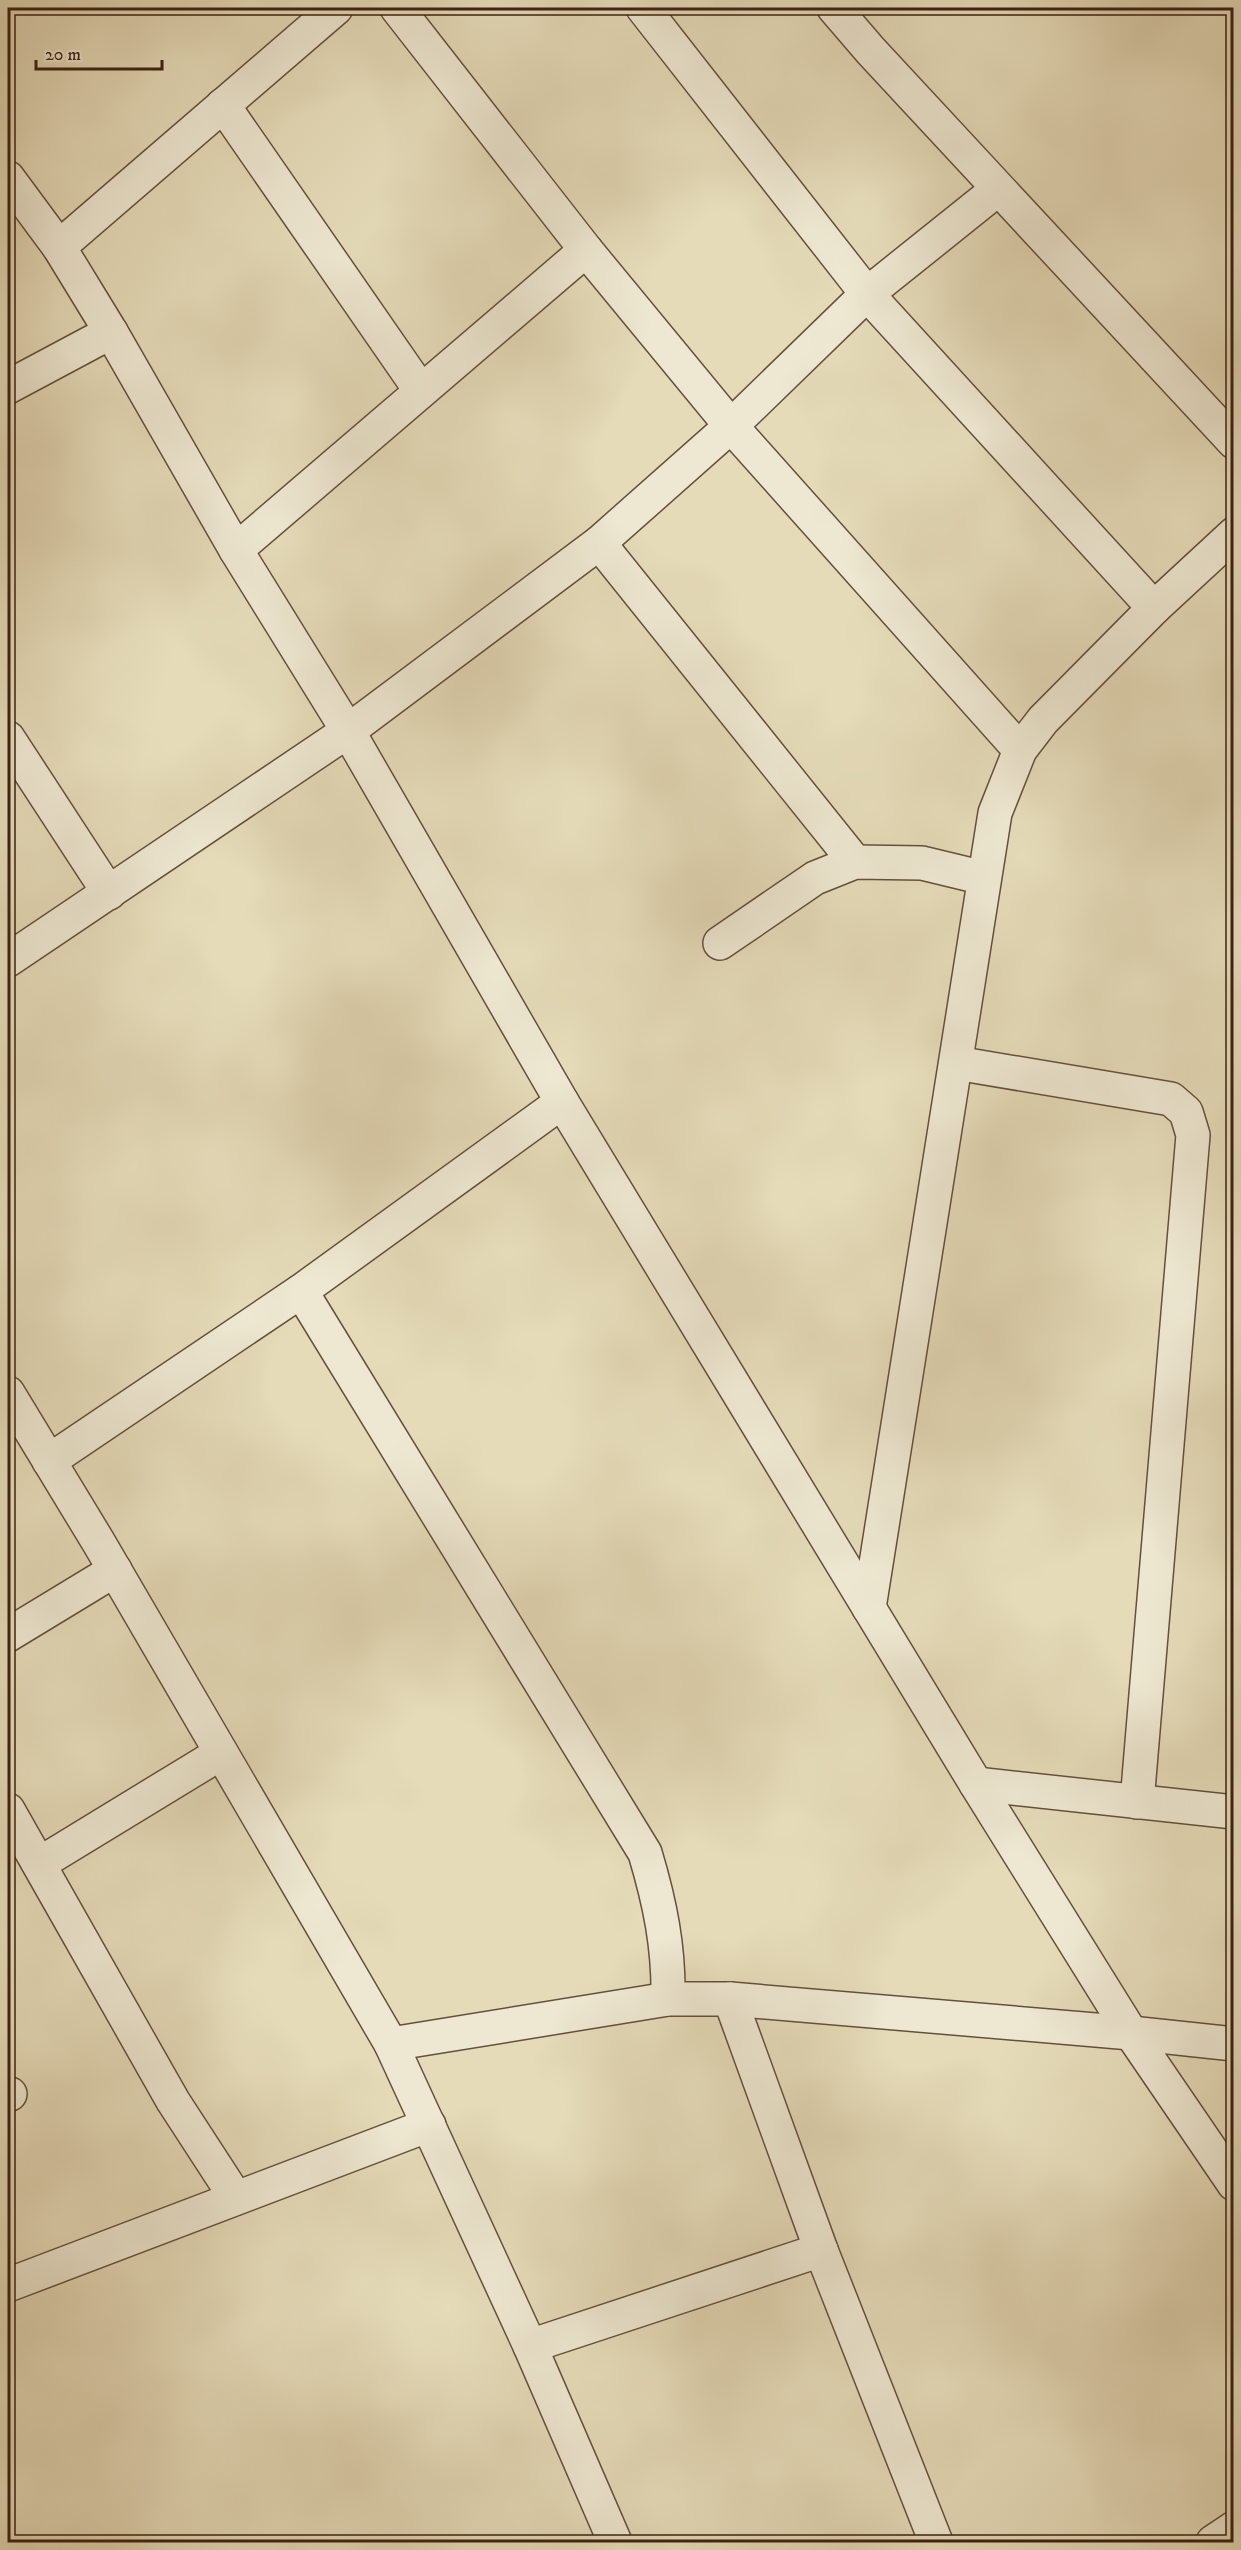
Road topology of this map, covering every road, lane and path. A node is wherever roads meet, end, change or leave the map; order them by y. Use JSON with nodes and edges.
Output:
{"nodes":[{"id":1,"x":336,"y":8,"type":"edge"},
{"id":2,"x":397,"y":8,"type":"edge"},
{"id":3,"x":643,"y":8,"type":"edge"},
{"id":4,"x":834,"y":8,"type":"edge"},
{"id":5,"x":223,"y":105,"type":"junction"},
{"id":6,"x":8,"y":178,"type":"edge"},
{"id":7,"x":998,"y":189,"type":"junction"},
{"id":8,"x":59,"y":247,"type":"junction"},
{"id":9,"x":586,"y":250,"type":"junction"},
{"id":10,"x":867,"y":294,"type":"junction"},
{"id":11,"x":111,"y":332,"type":"junction"},
{"id":12,"x":8,"y":387,"type":"edge"},
{"id":13,"x":421,"y":391,"type":"junction"},
{"id":14,"x":731,"y":426,"type":"junction"},
{"id":15,"x":1233,"y":442,"type":"edge"},
{"id":16,"x":1233,"y":534,"type":"edge"},
{"id":17,"x":599,"y":543,"type":"junction"},
{"id":18,"x":236,"y":550,"type":"junction"},
{"id":19,"x":1154,"y":608,"type":"junction"},
{"id":20,"x":348,"y":731,"type":"junction"},
{"id":21,"x":8,"y":738,"type":"edge"},
{"id":22,"x":1020,"y":750,"type":"junction"},
{"id":23,"x":855,"y":862,"type":"junction"},
{"id":24,"x":984,"y":878,"type":"junction"},
{"id":25,"x":109,"y":893,"type":"junction"},
{"id":26,"x":720,"y":944,"type":"dead end"},
{"id":27,"x":8,"y":960,"type":"edge"},
{"id":28,"x":956,"y":1063,"type":"junction"},
{"id":29,"x":562,"y":1102,"type":"junction"},
{"id":30,"x":301,"y":1290,"type":"junction"},
{"id":31,"x":8,"y":1393,"type":"edge"},
{"id":32,"x":49,"y":1461,"type":"junction"},
{"id":33,"x":115,"y":1570,"type":"junction"},
{"id":34,"x":869,"y":1608,"type":"junction"},
{"id":35,"x":8,"y":1635,"type":"edge"},
{"id":36,"x":221,"y":1753,"type":"junction"},
{"id":37,"x":976,"y":1784,"type":"junction"},
{"id":38,"x":1137,"y":1802,"type":"junction"},
{"id":39,"x":8,"y":1810,"type":"edge"},
{"id":40,"x":1233,"y":1812,"type":"edge"},
{"id":41,"x":39,"y":1864,"type":"junction"},
{"id":42,"x":668,"y":1999,"type":"junction"},
{"id":43,"x":729,"y":1999,"type":"junction"},
{"id":44,"x":1131,"y":2033,"type":"junction"},
{"id":45,"x":391,"y":2044,"type":"junction"},
{"id":46,"x":1233,"y":2044,"type":"edge"},
{"id":47,"x":429,"y":2125,"type":"junction"},
{"id":48,"x":1233,"y":2184,"type":"edge"},
{"id":49,"x":236,"y":2198,"type":"junction"},
{"id":50,"x":821,"y":2250,"type":"junction"},
{"id":51,"x":8,"y":2285,"type":"edge"},
{"id":52,"x":530,"y":2346,"type":"junction"},
{"id":53,"x":1233,"y":2528,"type":"edge"},
{"id":54,"x":615,"y":2542,"type":"edge"},
{"id":55,"x":936,"y":2542,"type":"edge"},
{"id":56,"x":1213,"y":2542,"type":"edge"}],
"edges":[{"from":1,"to":5,"type":"street"},
{"from":2,"to":9,"type":"street"},
{"from":3,"to":10,"type":"street"},
{"from":4,"to":7,"type":"street"},
{"from":5,"to":8,"type":"street"},
{"from":5,"to":13,"type":"street"},
{"from":6,"to":8,"type":"street"},
{"from":7,"to":10,"type":"street"},
{"from":7,"to":15,"type":"street"},
{"from":8,"to":11,"type":"street"},
{"from":9,"to":13,"type":"street"},
{"from":9,"to":14,"type":"street"},
{"from":10,"to":14,"type":"street"},
{"from":10,"to":19,"type":"street"},
{"from":11,"to":12,"type":"street"},
{"from":11,"to":18,"type":"street"},
{"from":13,"to":18,"type":"street"},
{"from":14,"to":17,"type":"street"},
{"from":14,"to":22,"type":"street"},
{"from":16,"to":19,"type":"street"},
{"from":17,"to":20,"type":"street"},
{"from":17,"to":23,"type":"street"},
{"from":18,"to":20,"type":"street"},
{"from":19,"to":22,"type":"street"},
{"from":20,"to":25,"type":"street"},
{"from":20,"to":29,"type":"street"},
{"from":21,"to":25,"type":"street"},
{"from":22,"to":24,"type":"street"},
{"from":23,"to":24,"type":"street"},
{"from":23,"to":26,"type":"street"},
{"from":24,"to":28,"type":"street"},
{"from":25,"to":27,"type":"street"},
{"from":28,"to":34,"type":"street"},
{"from":28,"to":38,"type":"street"},
{"from":29,"to":30,"type":"street"},
{"from":29,"to":34,"type":"street"},
{"from":30,"to":32,"type":"street"},
{"from":30,"to":42,"type":"street"},
{"from":31,"to":32,"type":"street"},
{"from":32,"to":33,"type":"street"},
{"from":33,"to":35,"type":"street"},
{"from":33,"to":36,"type":"street"},
{"from":34,"to":37,"type":"street"},
{"from":36,"to":41,"type":"street"},
{"from":36,"to":45,"type":"street"},
{"from":37,"to":38,"type":"street"},
{"from":37,"to":44,"type":"street"},
{"from":38,"to":40,"type":"street"},
{"from":39,"to":41,"type":"street"},
{"from":41,"to":49,"type":"street"},
{"from":42,"to":43,"type":"street"},
{"from":42,"to":45,"type":"street"},
{"from":43,"to":44,"type":"street"},
{"from":43,"to":50,"type":"street"},
{"from":44,"to":46,"type":"street"},
{"from":44,"to":48,"type":"street"},
{"from":45,"to":47,"type":"street"},
{"from":47,"to":49,"type":"street"},
{"from":47,"to":52,"type":"street"},
{"from":49,"to":51,"type":"street"},
{"from":50,"to":52,"type":"street"},
{"from":50,"to":55,"type":"street"},
{"from":52,"to":54,"type":"street"},
{"from":53,"to":56,"type":"street"}]}
